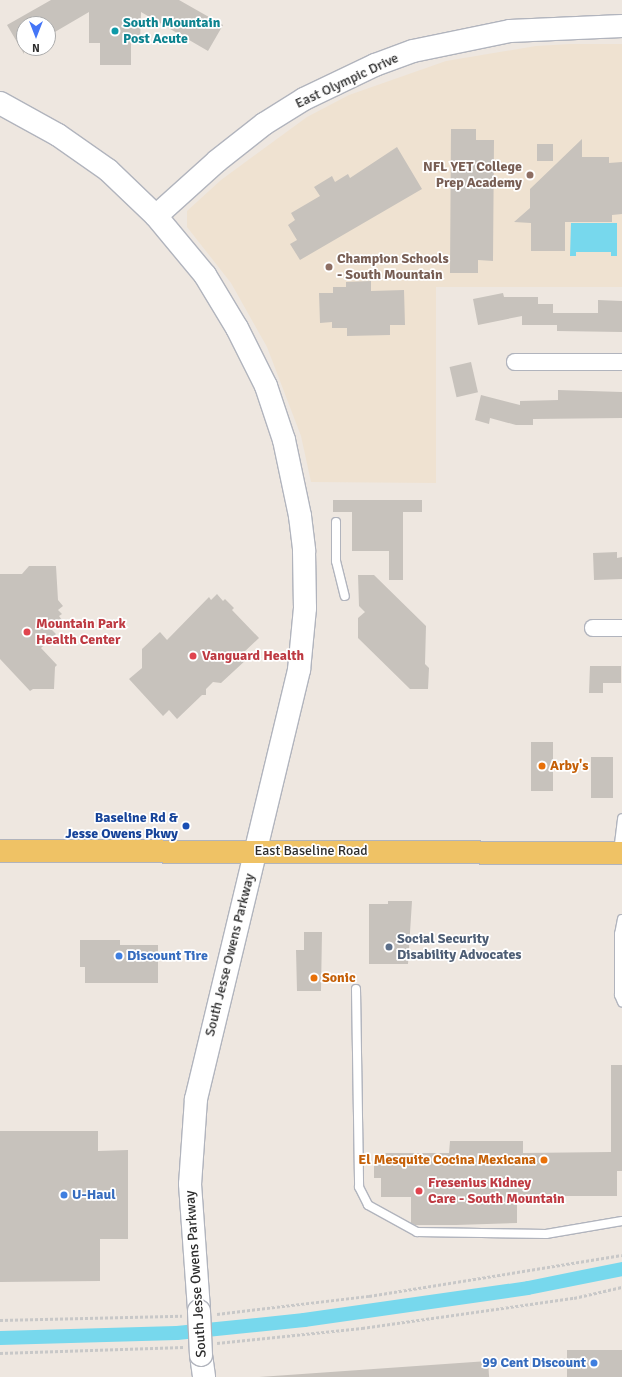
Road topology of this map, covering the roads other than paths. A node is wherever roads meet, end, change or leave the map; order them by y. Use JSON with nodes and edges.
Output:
{"nodes":[{"id":1,"x":622,"y":26,"type":"edge"},
{"id":2,"x":0,"y":103,"type":"edge"},
{"id":3,"x":156,"y":216,"type":"junction"},
{"id":4,"x":515,"y":362,"type":"dead end"},
{"id":5,"x":622,"y":362,"type":"edge"},
{"id":6,"x":336,"y":522,"type":"dead end"},
{"id":7,"x":345,"y":596,"type":"dead end"},
{"id":8,"x":593,"y":628,"type":"dead end"},
{"id":9,"x":622,"y":628,"type":"edge"},
{"id":10,"x":622,"y":818,"type":"edge"},
{"id":11,"x":0,"y":851,"type":"edge"},
{"id":12,"x":256,"y":851,"type":"junction"},
{"id":13,"x":620,"y":853,"type":"edge"},
{"id":14,"x":622,"y":919,"type":"edge"},
{"id":15,"x":356,"y":989,"type":"dead end"},
{"id":16,"x":622,"y":1002,"type":"edge"},
{"id":17,"x":622,"y":1220,"type":"edge"},
{"id":18,"x":204,"y":1377,"type":"edge"}],
"edges":[{"from":1,"to":3,"type":"street","name":"East Olympic Drive"},
{"from":2,"to":3,"type":"street","name":"South Jesse Owens Parkway"},
{"from":3,"to":12,"type":"street","name":"South Jesse Owens Parkway"},
{"from":4,"to":5,"type":"street"},
{"from":6,"to":7,"type":"lane"},
{"from":8,"to":9,"type":"street"},
{"from":10,"to":13,"type":"lane"},
{"from":11,"to":12,"type":"main road","name":"East Baseline Road"},
{"from":12,"to":13,"type":"main road","name":"East Baseline Road"},
{"from":12,"to":18,"type":"street","name":"South Jesse Owens Parkway","bridge":true},
{"from":14,"to":16,"type":"lane"},
{"from":15,"to":17,"type":"lane"}]}
